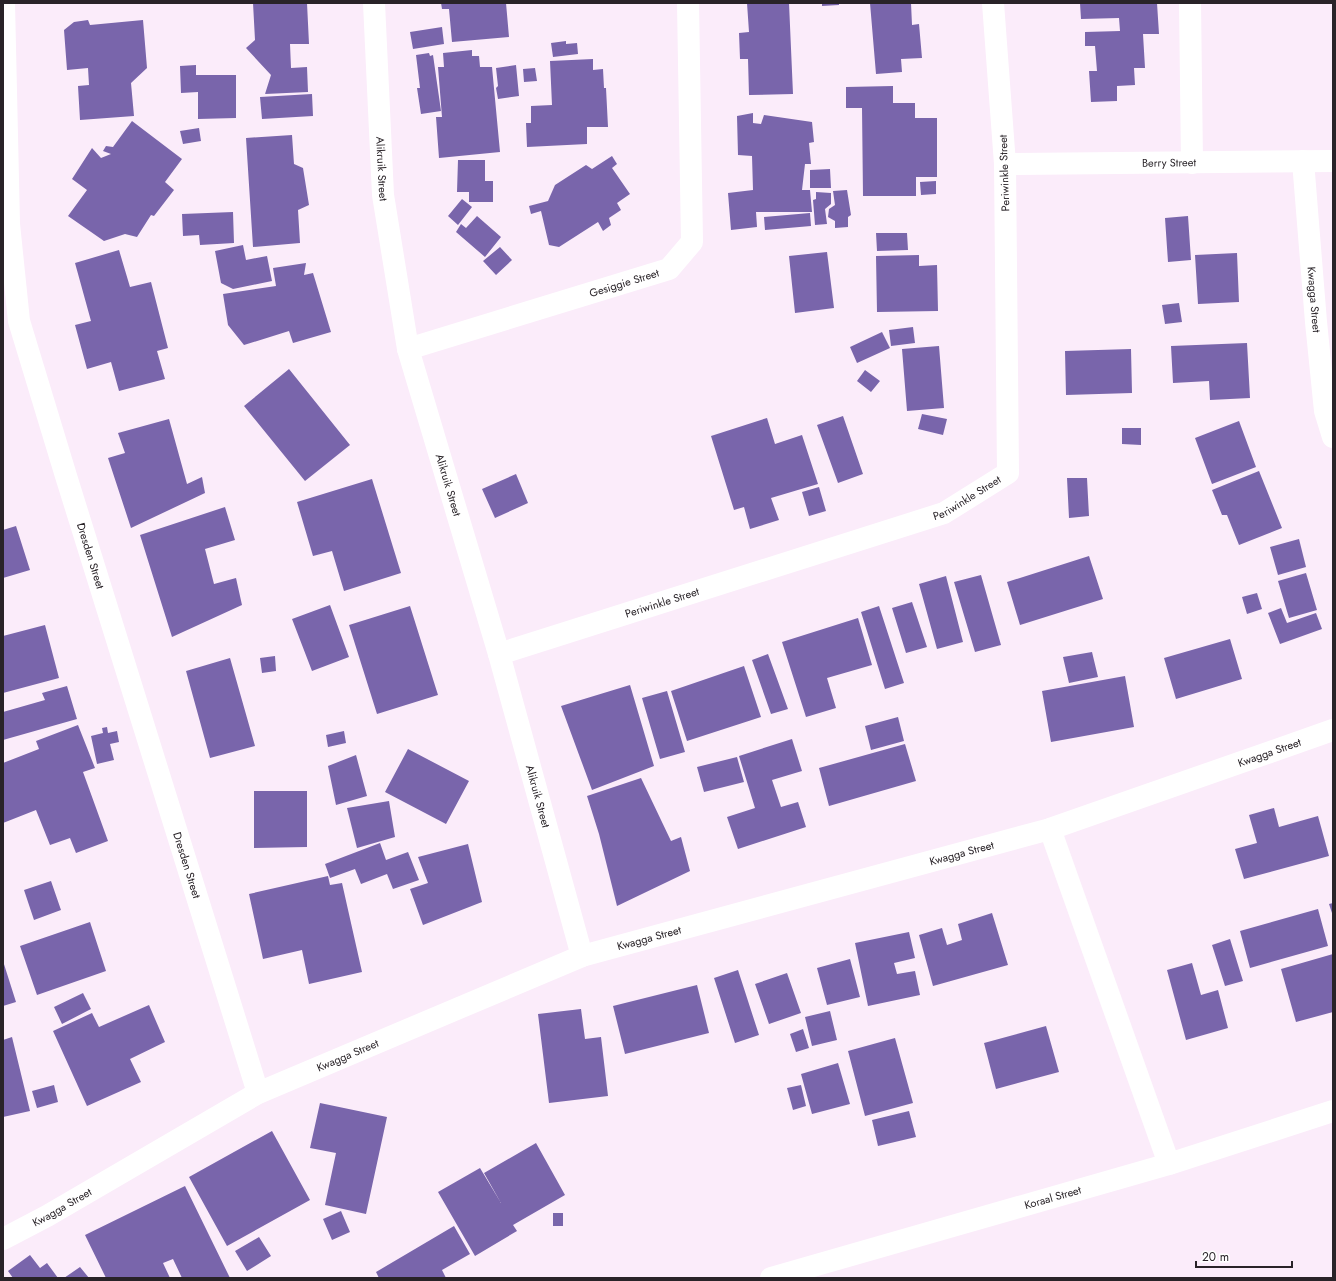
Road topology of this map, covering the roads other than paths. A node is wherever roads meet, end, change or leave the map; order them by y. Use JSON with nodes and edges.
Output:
{"nodes":[{"id":1,"x":4,"y":3,"type":"edge"},
{"id":2,"x":374,"y":3,"type":"edge"},
{"id":3,"x":688,"y":3,"type":"edge"},
{"id":4,"x":993,"y":3,"type":"edge"},
{"id":5,"x":1190,"y":3,"type":"edge"},
{"id":6,"x":1303,"y":161,"type":"junction"},
{"id":7,"x":1333,"y":161,"type":"edge"},
{"id":8,"x":1192,"y":163,"type":"junction"},
{"id":9,"x":1004,"y":164,"type":"junction"},
{"id":10,"x":408,"y":349,"type":"junction"},
{"id":11,"x":1333,"y":437,"type":"edge"},
{"id":12,"x":500,"y":654,"type":"junction"},
{"id":13,"x":1333,"y":730,"type":"edge"},
{"id":14,"x":1050,"y":829,"type":"junction"},
{"id":15,"x":582,"y":956,"type":"junction"},
{"id":16,"x":258,"y":1094,"type":"junction"},
{"id":17,"x":1333,"y":1111,"type":"edge"},
{"id":18,"x":1169,"y":1164,"type":"junction"},
{"id":19,"x":3,"y":1239,"type":"edge"},
{"id":20,"x":771,"y":1278,"type":"edge"}],
"edges":[{"from":1,"to":16,"type":"street","name":"Dresden Street"},
{"from":2,"to":10,"type":"street","name":"Alikruik Street"},
{"from":3,"to":10,"type":"street","name":"Gesiggie Street"},
{"from":4,"to":9,"type":"street","name":"Periwinkle Street"},
{"from":5,"to":8,"type":"street"},
{"from":6,"to":7,"type":"street","name":"Berry Street"},
{"from":6,"to":8,"type":"street","name":"Berry Street"},
{"from":6,"to":11,"type":"street","name":"Kwagga Street"},
{"from":8,"to":9,"type":"street","name":"Berry Street"},
{"from":9,"to":12,"type":"street","name":"Periwinkle Street"},
{"from":10,"to":12,"type":"street","name":"Alikruik Street"},
{"from":12,"to":15,"type":"street","name":"Alikruik Street"},
{"from":13,"to":14,"type":"street","name":"Kwagga Street"},
{"from":14,"to":15,"type":"street","name":"Kwagga Street"},
{"from":14,"to":18,"type":"street"},
{"from":15,"to":16,"type":"street","name":"Kwagga Street"},
{"from":16,"to":19,"type":"street","name":"Kwagga Street"},
{"from":17,"to":18,"type":"street","name":"Koraal Street"},
{"from":18,"to":20,"type":"street","name":"Koraal Street"}]}
